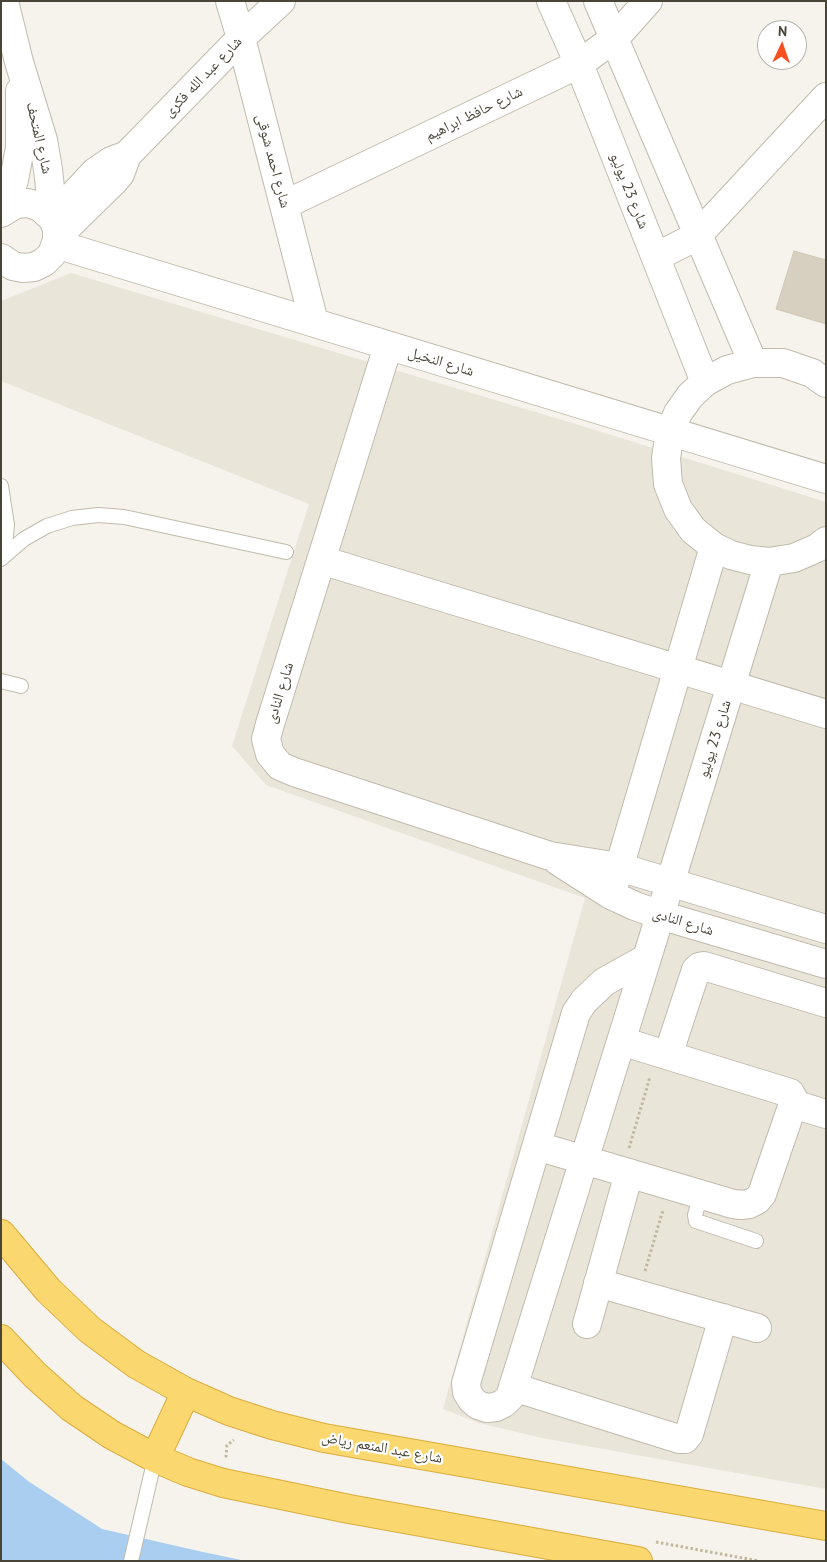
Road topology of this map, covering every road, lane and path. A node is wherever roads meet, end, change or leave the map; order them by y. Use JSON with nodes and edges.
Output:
{"nodes":[{"id":1,"x":4,"y":1,"type":"edge"},
{"id":2,"x":230,"y":1,"type":"edge"},
{"id":3,"x":281,"y":1,"type":"edge"},
{"id":4,"x":551,"y":1,"type":"edge"},
{"id":5,"x":598,"y":1,"type":"edge"},
{"id":6,"x":648,"y":1,"type":"edge"},
{"id":7,"x":241,"y":38,"type":"junction"},
{"id":8,"x":615,"y":38,"type":"junction"},
{"id":9,"x":19,"y":62,"type":"junction"},
{"id":10,"x":579,"y":64,"type":"junction"},
{"id":11,"x":826,"y":97,"type":"edge"},
{"id":12,"x":284,"y":205,"type":"junction"},
{"id":13,"x":3,"y":211,"type":"edge"},
{"id":14,"x":54,"y":229,"type":"junction"},
{"id":15,"x":697,"y":236,"type":"junction"},
{"id":16,"x":656,"y":257,"type":"junction"},
{"id":17,"x":2,"y":260,"type":"edge"},
{"id":18,"x":314,"y":322,"type":"junction"},
{"id":19,"x":388,"y":346,"type":"junction"},
{"id":20,"x":753,"y":363,"type":"junction"},
{"id":21,"x":705,"y":382,"type":"junction"},
{"id":22,"x":826,"y":383,"type":"edge"},
{"id":23,"x":670,"y":432,"type":"junction"},
{"id":24,"x":826,"y":479,"type":"edge"},
{"id":25,"x":1,"y":486,"type":"edge"},
{"id":26,"x":826,"y":542,"type":"edge"},
{"id":27,"x":714,"y":547,"type":"junction"},
{"id":28,"x":286,"y":552,"type":"dead end"},
{"id":29,"x":3,"y":557,"type":"edge"},
{"id":30,"x":321,"y":560,"type":"junction"},
{"id":31,"x":770,"y":562,"type":"junction"},
{"id":32,"x":678,"y":669,"type":"junction"},
{"id":33,"x":1,"y":682,"type":"edge"},
{"id":34,"x":731,"y":685,"type":"junction"},
{"id":35,"x":21,"y":686,"type":"dead end"},
{"id":36,"x":826,"y":714,"type":"edge"},
{"id":37,"x":550,"y":856,"type":"junction"},
{"id":38,"x":619,"y":867,"type":"junction"},
{"id":39,"x":670,"y":882,"type":"junction"},
{"id":40,"x":611,"y":895,"type":"junction"},
{"id":41,"x":660,"y":915,"type":"junction"},
{"id":42,"x":826,"y":929,"type":"edge"},
{"id":43,"x":647,"y":958,"type":"junction"},
{"id":44,"x":826,"y":964,"type":"edge"},
{"id":45,"x":826,"y":1003,"type":"edge"},
{"id":46,"x":621,"y":1042,"type":"junction"},
{"id":47,"x":663,"y":1054,"type":"junction"},
{"id":48,"x":794,"y":1104,"type":"junction"},
{"id":49,"x":826,"y":1114,"type":"edge"},
{"id":50,"x":537,"y":1146,"type":"junction"},
{"id":51,"x":584,"y":1160,"type":"junction"},
{"id":52,"x":626,"y":1172,"type":"junction"},
{"id":53,"x":670,"y":1185,"type":"junction"},
{"id":54,"x":701,"y":1194,"type":"junction"},
{"id":55,"x":1,"y":1234,"type":"edge"},
{"id":56,"x":756,"y":1241,"type":"dead end"},
{"id":57,"x":598,"y":1283,"type":"junction"},
{"id":58,"x":638,"y":1294,"type":"junction"},
{"id":59,"x":723,"y":1318,"type":"junction"},
{"id":60,"x":586,"y":1324,"type":"dead end"},
{"id":61,"x":757,"y":1328,"type":"dead end"},
{"id":62,"x":1,"y":1339,"type":"edge"},
{"id":63,"x":514,"y":1387,"type":"junction"},
{"id":64,"x":186,"y":1392,"type":"junction"},
{"id":65,"x":241,"y":1439,"type":"dead end"},
{"id":66,"x":155,"y":1458,"type":"junction"},
{"id":67,"x":233,"y":1462,"type":"dead end"},
{"id":68,"x":826,"y":1526,"type":"edge"},
{"id":69,"x":645,"y":1551,"type":"edge"},
{"id":70,"x":131,"y":1561,"type":"edge"},
{"id":71,"x":759,"y":1561,"type":"edge"}],
"edges":[{"from":1,"to":9,"type":"street","name":"شارع المتحف"},
{"from":2,"to":7,"type":"street","name":"شارع احمد شوقى"},
{"from":3,"to":7,"type":"street","name":"شارع عبد الله فكرى"},
{"from":4,"to":10,"type":"street","name":"شارع 23 يوليو"},
{"from":5,"to":8,"type":"street"},
{"from":6,"to":8,"type":"street","name":"شارع حافظ ابراهيم"},
{"from":7,"to":12,"type":"street","name":"شارع احمد شوقى"},
{"from":7,"to":14,"type":"street","name":"شارع عبد الله فكرى"},
{"from":8,"to":10,"type":"street","name":"شارع حافظ ابراهيم"},
{"from":8,"to":15,"type":"street"},
{"from":9,"to":13,"type":"street","name":"شارع المتحف"},
{"from":9,"to":14,"type":"street","name":"شارع المتحف"},
{"from":10,"to":12,"type":"street","name":"شارع حافظ ابراهيم"},
{"from":10,"to":16,"type":"street","name":"شارع 23 يوليو"},
{"from":11,"to":15,"type":"street"},
{"from":12,"to":18,"type":"street","name":"شارع احمد شوقى"},
{"from":13,"to":14,"type":"street","name":"شارع النخيل"},
{"from":14,"to":17,"type":"street","name":"شارع عبد الله فكرى"},
{"from":14,"to":18,"type":"street","name":"شارع النخيل"},
{"from":15,"to":16,"type":"street"},
{"from":15,"to":20,"type":"street"},
{"from":16,"to":21,"type":"street","name":"شارع 23 يوليو"},
{"from":18,"to":19,"type":"street","name":"شارع النخيل"},
{"from":19,"to":23,"type":"street","name":"شارع النخيل"},
{"from":19,"to":30,"type":"street","name":"شارع النادى"},
{"from":20,"to":21,"type":"street"},
{"from":20,"to":22,"type":"street"},
{"from":21,"to":23,"type":"street"},
{"from":23,"to":24,"type":"street","name":"شارع النخيل"},
{"from":23,"to":27,"type":"street"},
{"from":25,"to":29,"type":"lane"},
{"from":26,"to":31,"type":"street"},
{"from":27,"to":31,"type":"street"},
{"from":27,"to":32,"type":"street"},
{"from":28,"to":29,"type":"lane"},
{"from":30,"to":32,"type":"street"},
{"from":30,"to":37,"type":"street","name":"شارع النادى"},
{"from":31,"to":34,"type":"street","name":"شارع 23 يوليو"},
{"from":32,"to":34,"type":"street"},
{"from":32,"to":38,"type":"street"},
{"from":33,"to":35,"type":"lane"},
{"from":34,"to":36,"type":"street"},
{"from":34,"to":39,"type":"street","name":"شارع 23 يوليو"},
{"from":37,"to":38,"type":"street","name":"شارع النادى"},
{"from":37,"to":40,"type":"street","name":"شارع النادى"},
{"from":38,"to":39,"type":"street","name":"شارع النادى"},
{"from":38,"to":40,"type":"street"},
{"from":39,"to":41,"type":"street","name":"شارع 23 يوليو"},
{"from":39,"to":42,"type":"street","name":"شارع النادى"},
{"from":40,"to":41,"type":"street","name":"شارع النادى"},
{"from":41,"to":43,"type":"street","name":"شارع 23 يوليو"},
{"from":41,"to":44,"type":"street","name":"شارع النادى"},
{"from":43,"to":46,"type":"street","name":"شارع 23 يوليو"},
{"from":43,"to":50,"type":"street"},
{"from":45,"to":47,"type":"street"},
{"from":46,"to":47,"type":"street"},
{"from":46,"to":51,"type":"street","name":"شارع 23 يوليو"},
{"from":47,"to":48,"type":"street"},
{"from":47,"to":52,"type":"path"},
{"from":48,"to":49,"type":"street"},
{"from":48,"to":54,"type":"street"},
{"from":50,"to":51,"type":"street"},
{"from":50,"to":63,"type":"street"},
{"from":51,"to":52,"type":"street"},
{"from":51,"to":63,"type":"street","name":"شارع 23 يوليو"},
{"from":52,"to":53,"type":"street"},
{"from":52,"to":57,"type":"street"},
{"from":53,"to":54,"type":"street"},
{"from":53,"to":58,"type":"path"},
{"from":54,"to":56,"type":"lane"},
{"from":55,"to":64,"type":"highway","name":"شارع عبد المنعم رياض"},
{"from":57,"to":58,"type":"street"},
{"from":57,"to":60,"type":"street"},
{"from":58,"to":59,"type":"street"},
{"from":59,"to":61,"type":"street"},
{"from":59,"to":63,"type":"street"},
{"from":62,"to":66,"type":"highway"},
{"from":64,"to":66,"type":"highway"},
{"from":64,"to":68,"type":"highway","name":"شارع عبد المنعم رياض"},
{"from":65,"to":67,"type":"path"},
{"from":66,"to":69,"type":"highway"},
{"from":66,"to":70,"type":"lane"},
{"from":69,"to":71,"type":"path"}]}
